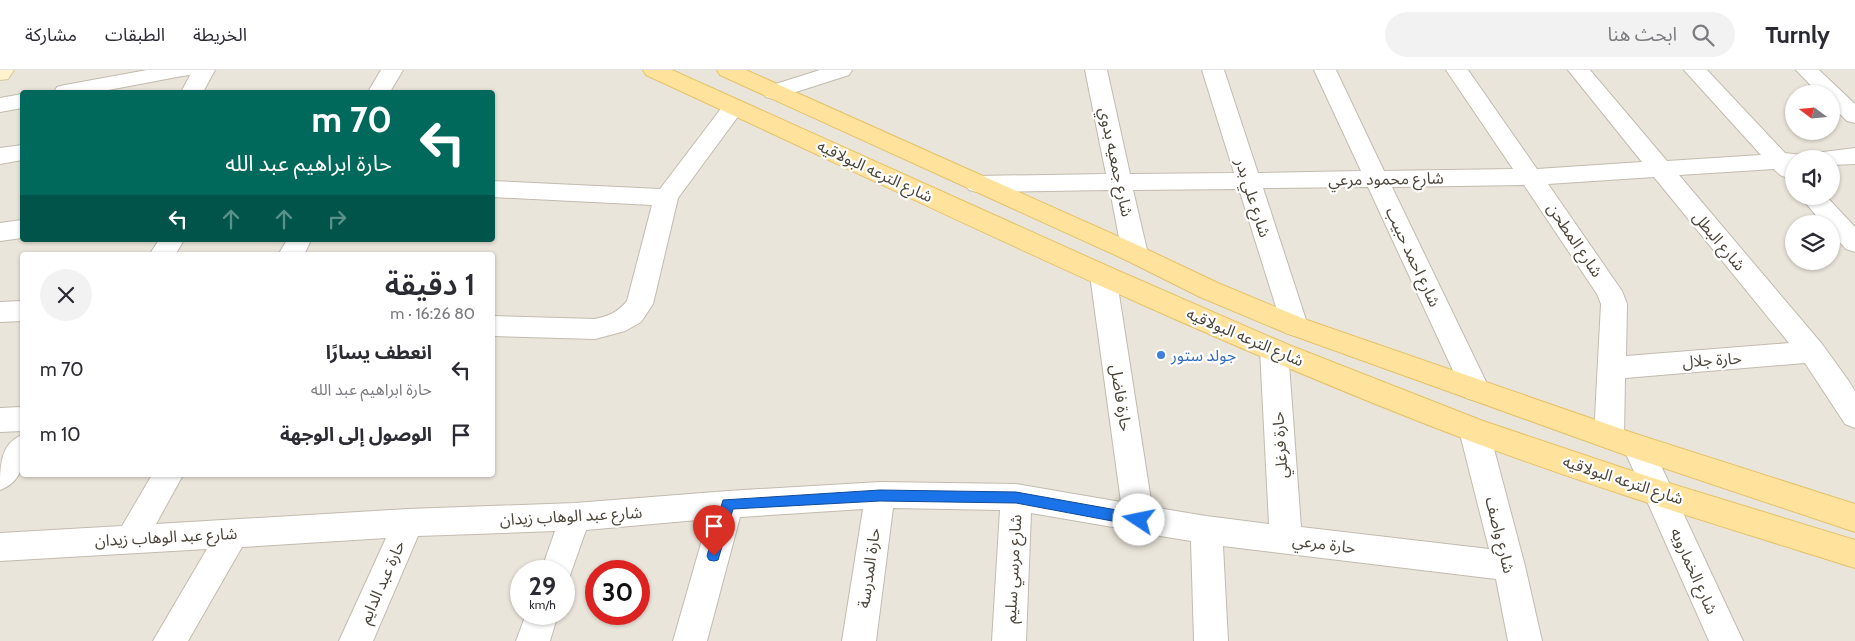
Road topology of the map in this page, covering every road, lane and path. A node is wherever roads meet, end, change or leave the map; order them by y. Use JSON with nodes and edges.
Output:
{"nodes":[{"id":1,"x":3,"y":70,"type":"edge"},
{"id":2,"x":182,"y":70,"type":"edge"},
{"id":3,"x":204,"y":70,"type":"edge"},
{"id":4,"x":392,"y":70,"type":"edge"},
{"id":5,"x":654,"y":70,"type":"edge"},
{"id":6,"x":728,"y":70,"type":"edge"},
{"id":7,"x":840,"y":70,"type":"edge"},
{"id":8,"x":1096,"y":70,"type":"edge"},
{"id":9,"x":1212,"y":70,"type":"edge"},
{"id":10,"x":1325,"y":70,"type":"edge"},
{"id":11,"x":1457,"y":70,"type":"edge"},
{"id":12,"x":1578,"y":70,"type":"edge"},
{"id":13,"x":1696,"y":70,"type":"edge"},
{"id":14,"x":1807,"y":70,"type":"edge"},
{"id":15,"x":0,"y":74,"type":"edge"},
{"id":16,"x":76,"y":90,"type":"edge"},
{"id":17,"x":193,"y":90,"type":"edge"},
{"id":18,"x":380,"y":90,"type":"edge"},
{"id":19,"x":774,"y":92,"type":"junction"},
{"id":20,"x":20,"y":101,"type":"edge"},
{"id":21,"x":0,"y":105,"type":"edge"},
{"id":22,"x":734,"y":107,"type":"junction"},
{"id":23,"x":1855,"y":116,"type":"edge"},
{"id":24,"x":20,"y":153,"type":"edge"},
{"id":25,"x":0,"y":156,"type":"edge"},
{"id":26,"x":1855,"y":156,"type":"edge"},
{"id":27,"x":1840,"y":157,"type":"edge"},
{"id":28,"x":1785,"y":162,"type":"edge"},
{"id":29,"x":1785,"y":166,"type":"edge"},
{"id":30,"x":1659,"y":169,"type":"junction"},
{"id":31,"x":1532,"y":177,"type":"junction"},
{"id":32,"x":1377,"y":179,"type":"junction"},
{"id":33,"x":1248,"y":181,"type":"junction"},
{"id":34,"x":1120,"y":182,"type":"junction"},
{"id":35,"x":977,"y":184,"type":"junction"},
{"id":36,"x":495,"y":189,"type":"edge"},
{"id":37,"x":666,"y":197,"type":"junction"},
{"id":38,"x":1820,"y":205,"type":"edge"},
{"id":39,"x":20,"y":229,"type":"edge"},
{"id":40,"x":0,"y":232,"type":"edge"},
{"id":41,"x":1855,"y":243,"type":"edge"},
{"id":42,"x":1135,"y":254,"type":"junction"},
{"id":43,"x":1103,"y":275,"type":"junction"},
{"id":44,"x":20,"y":311,"type":"edge"},
{"id":45,"x":0,"y":312,"type":"edge"},
{"id":46,"x":495,"y":326,"type":"edge"},
{"id":47,"x":1295,"y":326,"type":"junction"},
{"id":48,"x":1274,"y":350,"type":"junction"},
{"id":49,"x":1812,"y":352,"type":"junction"},
{"id":50,"x":1613,"y":368,"type":"junction"},
{"id":51,"x":1476,"y":390,"type":"junction"},
{"id":52,"x":1855,"y":416,"type":"edge"},
{"id":53,"x":20,"y":419,"type":"edge"},
{"id":54,"x":0,"y":420,"type":"edge"},
{"id":55,"x":1474,"y":430,"type":"junction"},
{"id":56,"x":1609,"y":436,"type":"junction"},
{"id":57,"x":1638,"y":446,"type":"junction"},
{"id":58,"x":20,"y":450,"type":"edge"},
{"id":59,"x":0,"y":477,"type":"edge"},
{"id":60,"x":167,"y":477,"type":"edge"},
{"id":61,"x":1659,"y":493,"type":"junction"},
{"id":62,"x":880,"y":495,"type":"junction"},
{"id":63,"x":1016,"y":497,"type":"junction"},
{"id":64,"x":728,"y":504,"type":"junction"},
{"id":65,"x":575,"y":517,"type":"junction"},
{"id":66,"x":1855,"y":518,"type":"edge"},
{"id":67,"x":1139,"y":520,"type":"junction"},
{"id":68,"x":408,"y":523,"type":"junction"},
{"id":69,"x":1206,"y":530,"type":"junction"},
{"id":70,"x":233,"y":534,"type":"junction"},
{"id":71,"x":131,"y":539,"type":"junction"},
{"id":72,"x":1286,"y":540,"type":"junction"},
{"id":73,"x":0,"y":547,"type":"edge"},
{"id":74,"x":1853,"y":556,"type":"edge"},
{"id":75,"x":561,"y":560,"type":"edge"},
{"id":76,"x":1508,"y":566,"type":"junction"},
{"id":77,"x":538,"y":625,"type":"edge"},
{"id":78,"x":170,"y":641,"type":"edge"},
{"id":79,"x":356,"y":641,"type":"edge"},
{"id":80,"x":533,"y":641,"type":"edge"},
{"id":81,"x":690,"y":641,"type":"edge"},
{"id":82,"x":859,"y":641,"type":"edge"},
{"id":83,"x":1008,"y":641,"type":"edge"},
{"id":84,"x":1211,"y":641,"type":"edge"},
{"id":85,"x":1524,"y":641,"type":"edge"},
{"id":86,"x":1726,"y":641,"type":"edge"}],
"edges":[{"from":1,"to":15,"type":"street"},
{"from":2,"to":16,"type":"street"},
{"from":3,"to":17,"type":"street"},
{"from":4,"to":18,"type":"street"},
{"from":5,"to":22,"type":"main road","name":"شارع الترعه البولاقيه"},
{"from":6,"to":19,"type":"main road","name":"شارع الترعه البولاقيه"},
{"from":7,"to":19,"type":"street"},
{"from":8,"to":34,"type":"street","name":"شارع جمعيه بدوي"},
{"from":9,"to":33,"type":"street","name":"شارع علي بدر"},
{"from":10,"to":32,"type":"street","name":"شارع احمد حبيب"},
{"from":11,"to":31,"type":"street","name":"شارع المطحن"},
{"from":12,"to":30,"type":"street","name":"شارع البطل"},
{"from":13,"to":28,"type":"street"},
{"from":14,"to":23,"type":"street"},
{"from":19,"to":35,"type":"main road","name":"شارع الترعه البولاقيه"},
{"from":20,"to":21,"type":"street"},
{"from":22,"to":37,"type":"street"},
{"from":22,"to":43,"type":"main road","name":"شارع الترعه البولاقيه"},
{"from":24,"to":25,"type":"street"},
{"from":26,"to":27,"type":"street"},
{"from":29,"to":30,"type":"street","name":"شارع محمود مرعي"},
{"from":30,"to":31,"type":"street","name":"شارع محمود مرعي"},
{"from":30,"to":49,"type":"street","name":"شارع البطل"},
{"from":31,"to":32,"type":"street","name":"شارع محمود مرعي"},
{"from":31,"to":50,"type":"street","name":"شارع المطحن"},
{"from":32,"to":33,"type":"street","name":"شارع محمود مرعي"},
{"from":32,"to":51,"type":"street","name":"شارع احمد حبيب"},
{"from":33,"to":34,"type":"street","name":"شارع محمود مرعي"},
{"from":33,"to":47,"type":"street","name":"شارع علي بدر"},
{"from":34,"to":35,"type":"street","name":"شارع محمود مرعي"},
{"from":34,"to":42,"type":"street","name":"شارع جمعيه بدوي"},
{"from":35,"to":42,"type":"main road","name":"شارع الترعه البولاقيه"},
{"from":36,"to":37,"type":"street"},
{"from":37,"to":46,"type":"street"},
{"from":38,"to":41,"type":"street"},
{"from":39,"to":40,"type":"street"},
{"from":42,"to":47,"type":"main road","name":"شارع الترعه البولاقيه"},
{"from":43,"to":48,"type":"main road","name":"شارع الترعه البولاقيه"},
{"from":43,"to":67,"type":"street","name":"حارة فاضل"},
{"from":44,"to":45,"type":"street"},
{"from":47,"to":51,"type":"main road","name":"شارع الترعه البولاقيه"},
{"from":48,"to":55,"type":"main road","name":"شارع الترعه البولاقيه"},
{"from":48,"to":72,"type":"street","name":"حارة فرغلي"},
{"from":49,"to":50,"type":"street","name":"حارة جلال"},
{"from":49,"to":52,"type":"street","name":"شارع البطل"},
{"from":50,"to":56,"type":"street","name":"شارع المطحن"},
{"from":51,"to":56,"type":"main road","name":"شارع الترعه البولاقيه"},
{"from":53,"to":54,"type":"street"},
{"from":55,"to":61,"type":"main road","name":"شارع الترعه البولاقيه"},
{"from":55,"to":76,"type":"street","name":"شارع واصف"},
{"from":56,"to":57,"type":"main road","name":"شارع الترعه البولاقيه"},
{"from":57,"to":61,"type":"street","name":"شارع الخمارويه"},
{"from":57,"to":66,"type":"main road","name":"شارع الترعه البولاقيه"},
{"from":58,"to":59,"type":"street"},
{"from":60,"to":71,"type":"street"},
{"from":61,"to":74,"type":"main road","name":"شارع الترعه البولاقيه"},
{"from":61,"to":86,"type":"street","name":"شارع الخمارويه"},
{"from":62,"to":63,"type":"street","name":"شارع عبد الوهاب زيدان"},
{"from":62,"to":64,"type":"street","name":"شارع عبد الوهاب زيدان"},
{"from":62,"to":82,"type":"street","name":"حارة المدرسة"},
{"from":63,"to":67,"type":"street","name":"شارع عبد الوهاب زيدان"},
{"from":63,"to":83,"type":"street","name":"شارع مرسي سليم"},
{"from":64,"to":65,"type":"street","name":"شارع عبد الوهاب زيدان"},
{"from":64,"to":81,"type":"street"},
{"from":65,"to":68,"type":"street","name":"شارع عبد الوهاب زيدان"},
{"from":65,"to":75,"type":"street"},
{"from":67,"to":69,"type":"street","name":"حارة مرعي"},
{"from":68,"to":70,"type":"street","name":"شارع عبد الوهاب زيدان"},
{"from":68,"to":79,"type":"street","name":"حارة عبد الدايم"},
{"from":69,"to":72,"type":"street","name":"حارة مرعي"},
{"from":69,"to":84,"type":"street"},
{"from":70,"to":71,"type":"street","name":"شارع عبد الوهاب زيدان"},
{"from":70,"to":78,"type":"street"},
{"from":71,"to":73,"type":"street","name":"شارع عبد الوهاب زيدان"},
{"from":72,"to":76,"type":"street","name":"حارة مرعي"},
{"from":76,"to":85,"type":"street","name":"شارع واصف"},
{"from":77,"to":80,"type":"street"}]}
